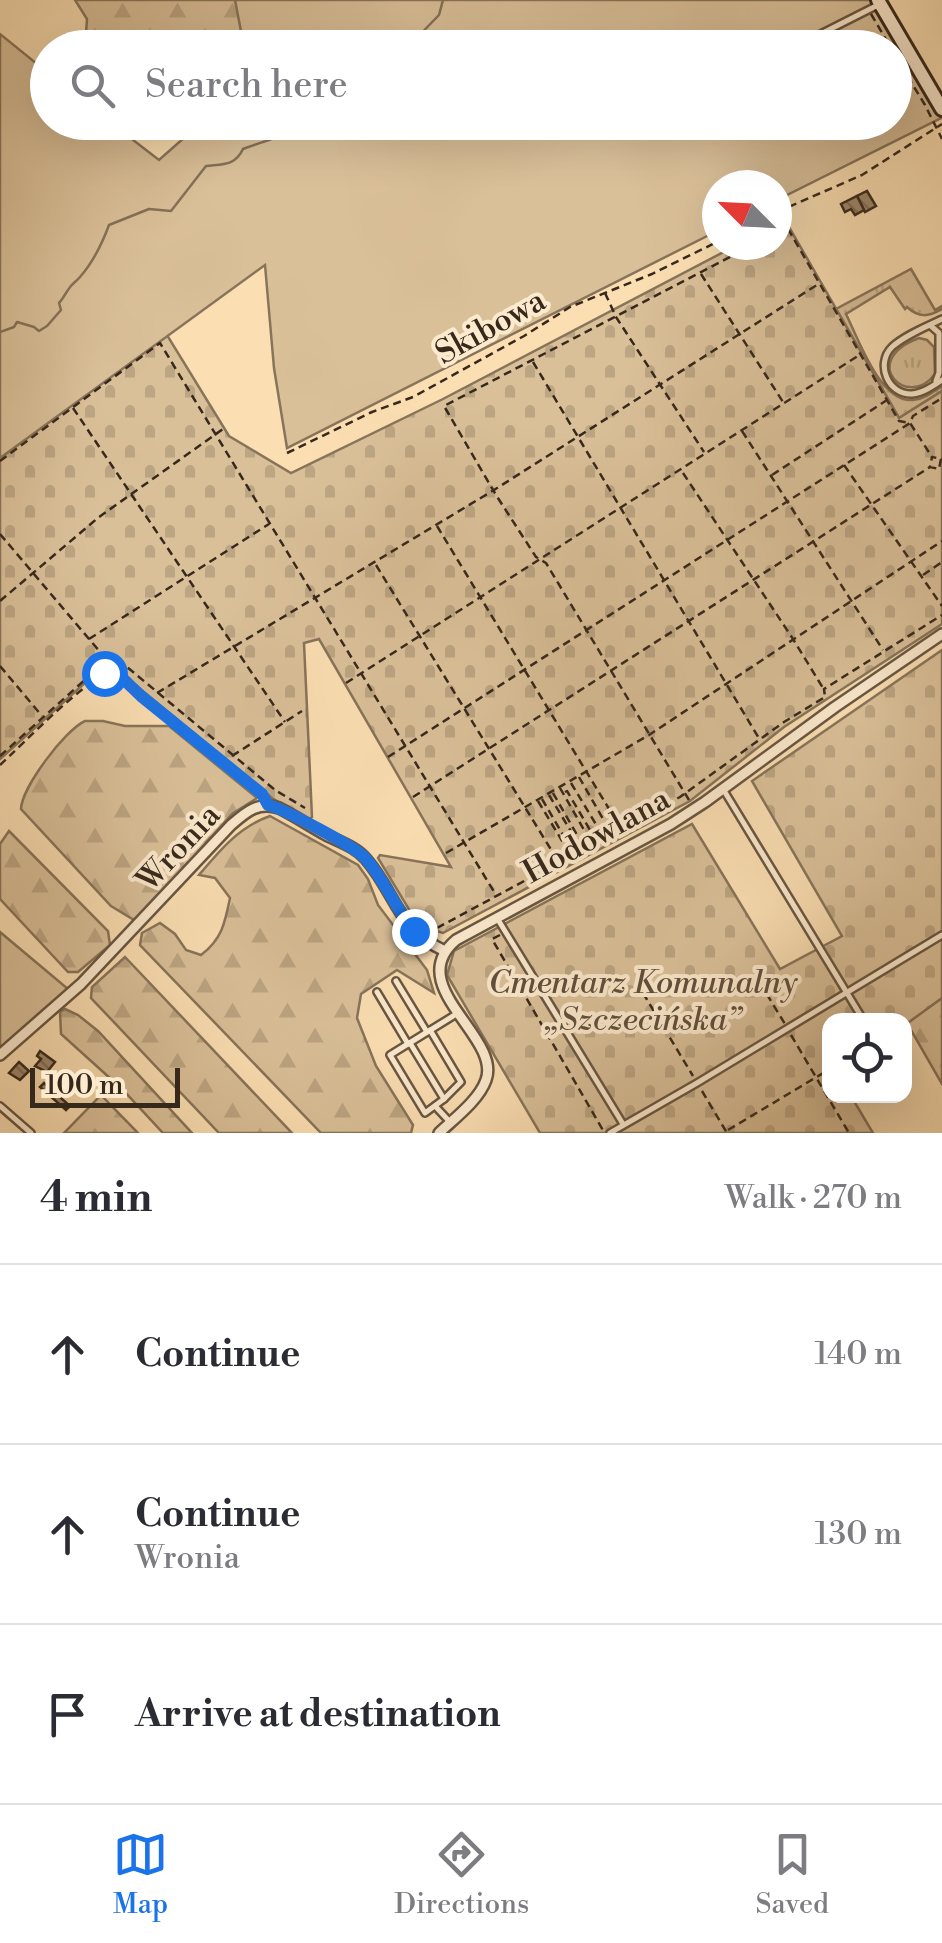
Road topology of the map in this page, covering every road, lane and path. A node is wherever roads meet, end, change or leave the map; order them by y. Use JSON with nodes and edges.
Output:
{"nodes":[{"id":1,"x":877,"y":3,"type":"edge"},
{"id":2,"x":827,"y":30,"type":"edge"},
{"id":3,"x":885,"y":30,"type":"edge"},
{"id":4,"x":894,"y":30,"type":"edge"},
{"id":5,"x":912,"y":60,"type":"edge"},
{"id":6,"x":912,"y":85,"type":"edge"},
{"id":7,"x":942,"y":109,"type":"edge"},
{"id":8,"x":942,"y":124,"type":"edge"},
{"id":9,"x":937,"y":128,"type":"junction"},
{"id":10,"x":942,"y":139,"type":"edge"},
{"id":11,"x":792,"y":205,"type":"edge"},
{"id":12,"x":792,"y":235,"type":"edge"},
{"id":13,"x":702,"y":249,"type":"edge"},
{"id":14,"x":724,"y":260,"type":"edge"},
{"id":15,"x":700,"y":272,"type":"junction"},
{"id":16,"x":820,"y":283,"type":"junction"},
{"id":17,"x":605,"y":292,"type":"junction"},
{"id":18,"x":616,"y":317,"type":"junction"},
{"id":19,"x":942,"y":319,"type":"edge"},
{"id":20,"x":928,"y":326,"type":"junction"},
{"id":21,"x":740,"y":334,"type":"junction"},
{"id":22,"x":861,"y":354,"type":"junction"},
{"id":23,"x":532,"y":360,"type":"junction"},
{"id":24,"x":942,"y":380,"type":"edge"},
{"id":25,"x":660,"y":384,"type":"junction"},
{"id":26,"x":931,"y":387,"type":"junction"},
{"id":27,"x":942,"y":398,"type":"edge"},
{"id":28,"x":887,"y":400,"type":"junction"},
{"id":29,"x":784,"y":404,"type":"junction"},
{"id":30,"x":72,"y":407,"type":"junction"},
{"id":31,"x":910,"y":422,"type":"junction"},
{"id":32,"x":223,"y":429,"type":"dead end"},
{"id":33,"x":742,"y":431,"type":"junction"},
{"id":34,"x":215,"y":433,"type":"junction"},
{"id":35,"x":576,"y":437,"type":"junction"},
{"id":36,"x":287,"y":452,"type":"dead end"},
{"id":37,"x":706,"y":454,"type":"junction"},
{"id":38,"x":932,"y":457,"type":"junction"},
{"id":39,"x":942,"y":459,"type":"edge"},
{"id":40,"x":0,"y":461,"type":"edge"},
{"id":41,"x":844,"y":465,"type":"junction"},
{"id":42,"x":930,"y":467,"type":"junction"},
{"id":43,"x":681,"y":470,"type":"junction"},
{"id":44,"x":941,"y":471,"type":"edge"},
{"id":45,"x":771,"y":476,"type":"junction"},
{"id":46,"x":494,"y":490,"type":"junction"},
{"id":47,"x":131,"y":494,"type":"junction"},
{"id":48,"x":788,"y":502,"type":"junction"},
{"id":49,"x":871,"y":504,"type":"junction"},
{"id":50,"x":619,"y":509,"type":"junction"},
{"id":51,"x":270,"y":523,"type":"junction"},
{"id":52,"x":436,"y":525,"type":"junction"},
{"id":53,"x":0,"y":534,"type":"edge"},
{"id":54,"x":728,"y":540,"type":"junction"},
{"id":55,"x":813,"y":540,"type":"junction"},
{"id":56,"x":942,"y":540,"type":"edge"},
{"id":57,"x":540,"y":560,"type":"junction"},
{"id":58,"x":911,"y":561,"type":"junction"},
{"id":59,"x":375,"y":562,"type":"junction"},
{"id":60,"x":942,"y":562,"type":"edge"},
{"id":61,"x":33,"y":573,"type":"junction"},
{"id":62,"x":922,"y":576,"type":"junction"},
{"id":63,"x":187,"y":577,"type":"junction"},
{"id":64,"x":753,"y":578,"type":"junction"},
{"id":65,"x":664,"y":582,"type":"junction"},
{"id":66,"x":316,"y":598,"type":"junction"},
{"id":67,"x":481,"y":598,"type":"junction"},
{"id":68,"x":852,"y":600,"type":"junction"},
{"id":69,"x":0,"y":601,"type":"edge"},
{"id":70,"x":942,"y":606,"type":"edge"},
{"id":71,"x":942,"y":615,"type":"edge"},
{"id":72,"x":687,"y":621,"type":"junction"},
{"id":73,"x":587,"y":631,"type":"junction"},
{"id":74,"x":942,"y":634,"type":"edge"},
{"id":75,"x":420,"y":636,"type":"junction"},
{"id":76,"x":89,"y":639,"type":"junction"},
{"id":77,"x":793,"y":639,"type":"junction"},
{"id":78,"x":234,"y":647,"type":"junction"},
{"id":79,"x":884,"y":652,"type":"junction"},
{"id":80,"x":107,"y":660,"type":"junction"},
{"id":81,"x":0,"y":666,"type":"edge"},
{"id":82,"x":525,"y":670,"type":"junction"},
{"id":83,"x":610,"y":670,"type":"junction"},
{"id":84,"x":362,"y":673,"type":"junction"},
{"id":85,"x":346,"y":683,"type":"dead end"},
{"id":86,"x":726,"y":684,"type":"junction"},
{"id":87,"x":824,"y":690,"type":"junction"},
{"id":88,"x":157,"y":693,"type":"junction"},
{"id":89,"x":465,"y":709,"type":"junction"},
{"id":90,"x":549,"y":709,"type":"junction"},
{"id":91,"x":302,"y":711,"type":"dead end"},
{"id":92,"x":43,"y":718,"type":"junction"},
{"id":93,"x":285,"y":722,"type":"junction"},
{"id":94,"x":650,"y":735,"type":"junction"},
{"id":95,"x":760,"y":740,"type":"junction"},
{"id":96,"x":406,"y":746,"type":"junction"},
{"id":97,"x":489,"y":748,"type":"junction"},
{"id":98,"x":0,"y":756,"type":"edge"},
{"id":99,"x":232,"y":756,"type":"junction"},
{"id":100,"x":388,"y":757,"type":"dead end"},
{"id":101,"x":0,"y":766,"type":"edge"},
{"id":102,"x":586,"y":771,"type":"junction"},
{"id":103,"x":578,"y":776,"type":"junction"},
{"id":104,"x":570,"y":781,"type":"junction"},
{"id":105,"x":430,"y":786,"type":"junction"},
{"id":106,"x":559,"y":787,"type":"junction"},
{"id":107,"x":723,"y":789,"type":"junction"},
{"id":108,"x":550,"y":792,"type":"junction"},
{"id":109,"x":562,"y":793,"type":"junction"},
{"id":110,"x":685,"y":794,"type":"junction"},
{"id":111,"x":413,"y":797,"type":"dead end"},
{"id":112,"x":539,"y":799,"type":"junction"},
{"id":113,"x":268,"y":805,"type":"junction"},
{"id":114,"x":525,"y":807,"type":"junction"},
{"id":115,"x":305,"y":808,"type":"dead end"},
{"id":116,"x":694,"y":809,"type":"junction"},
{"id":117,"x":621,"y":828,"type":"junction"},
{"id":118,"x":612,"y":834,"type":"junction"},
{"id":119,"x":593,"y":835,"type":"dead end"},
{"id":120,"x":604,"y":838,"type":"junction"},
{"id":121,"x":464,"y":843,"type":"junction"},
{"id":122,"x":592,"y":844,"type":"junction"},
{"id":123,"x":583,"y":849,"type":"junction"},
{"id":124,"x":446,"y":853,"type":"dead end"},
{"id":125,"x":572,"y":854,"type":"junction"},
{"id":126,"x":558,"y":862,"type":"junction"},
{"id":127,"x":496,"y":896,"type":"junction"},
{"id":128,"x":497,"y":918,"type":"junction"},
{"id":129,"x":437,"y":928,"type":"dead end"},
{"id":130,"x":505,"y":932,"type":"junction"},
{"id":131,"x":942,"y":934,"type":"edge"},
{"id":132,"x":445,"y":951,"type":"junction"},
{"id":133,"x":396,"y":981,"type":"dead end"},
{"id":134,"x":760,"y":983,"type":"dead end"},
{"id":135,"x":377,"y":992,"type":"dead end"},
{"id":136,"x":848,"y":993,"type":"junction"},
{"id":137,"x":643,"y":994,"type":"dead end"},
{"id":138,"x":458,"y":1013,"type":"junction"},
{"id":139,"x":860,"y":1013,"type":"edge"},
{"id":140,"x":787,"y":1028,"type":"junction"},
{"id":141,"x":429,"y":1031,"type":"junction"},
{"id":142,"x":409,"y":1043,"type":"junction"},
{"id":143,"x":0,"y":1055,"type":"edge"},
{"id":144,"x":822,"y":1073,"type":"edge"},
{"id":145,"x":816,"y":1077,"type":"junction"},
{"id":146,"x":697,"y":1083,"type":"junction"},
{"id":147,"x":444,"y":1099,"type":"junction"},
{"id":148,"x":0,"y":1106,"type":"edge"},
{"id":149,"x":435,"y":1106,"type":"junction"},
{"id":150,"x":450,"y":1122,"type":"junction"},
{"id":151,"x":623,"y":1124,"type":"junction"},
{"id":152,"x":612,"y":1132,"type":"edge"},
{"id":153,"x":726,"y":1132,"type":"edge"},
{"id":154,"x":31,"y":1133,"type":"edge"},
{"id":155,"x":440,"y":1133,"type":"edge"},
{"id":156,"x":849,"y":1133,"type":"edge"}],
"edges":[{"from":1,"to":2,"type":"lane"},
{"from":1,"to":3,"type":"path"},
{"from":1,"to":4,"type":"main road"},
{"from":5,"to":7,"type":"main road"},
{"from":6,"to":9,"type":"path"},
{"from":8,"to":9,"type":"path"},
{"from":9,"to":10,"type":"path"},
{"from":9,"to":11,"type":"path"},
{"from":12,"to":16,"type":"path"},
{"from":13,"to":17,"type":"path","name":"Skibowa"},
{"from":14,"to":15,"type":"path"},
{"from":15,"to":18,"type":"path"},
{"from":15,"to":21,"type":"path"},
{"from":16,"to":21,"type":"path"},
{"from":16,"to":22,"type":"path"},
{"from":17,"to":18,"type":"path"},
{"from":17,"to":36,"type":"path","name":"Skibowa"},
{"from":18,"to":23,"type":"path"},
{"from":18,"to":25,"type":"path"},
{"from":19,"to":20,"type":"lane"},
{"from":20,"to":26,"type":"lane"},
{"from":20,"to":26,"type":"lane"},
{"from":21,"to":25,"type":"path"},
{"from":21,"to":29,"type":"path"},
{"from":22,"to":28,"type":"path"},
{"from":22,"to":29,"type":"path"},
{"from":23,"to":35,"type":"path"},
{"from":23,"to":46,"type":"path"},
{"from":24,"to":26,"type":"lane"},
{"from":25,"to":35,"type":"path"},
{"from":25,"to":37,"type":"path"},
{"from":27,"to":31,"type":"path"},
{"from":28,"to":31,"type":"path"},
{"from":28,"to":45,"type":"path"},
{"from":29,"to":33,"type":"path"},
{"from":30,"to":34,"type":"path"},
{"from":30,"to":40,"type":"path"},
{"from":30,"to":47,"type":"path"},
{"from":31,"to":38,"type":"path"},
{"from":31,"to":41,"type":"path"},
{"from":32,"to":34,"type":"path"},
{"from":33,"to":37,"type":"path"},
{"from":33,"to":45,"type":"path"},
{"from":34,"to":47,"type":"path"},
{"from":34,"to":51,"type":"path"},
{"from":35,"to":46,"type":"path"},
{"from":35,"to":50,"type":"path"},
{"from":37,"to":43,"type":"path"},
{"from":38,"to":39,"type":"path"},
{"from":38,"to":42,"type":"path"},
{"from":39,"to":44,"type":"path"},
{"from":41,"to":48,"type":"path"},
{"from":41,"to":49,"type":"path"},
{"from":42,"to":44,"type":"path"},
{"from":42,"to":49,"type":"path"},
{"from":43,"to":50,"type":"path"},
{"from":43,"to":54,"type":"path"},
{"from":45,"to":48,"type":"path"},
{"from":46,"to":52,"type":"path"},
{"from":46,"to":57,"type":"path"},
{"from":47,"to":61,"type":"path"},
{"from":47,"to":63,"type":"path"},
{"from":48,"to":54,"type":"path"},
{"from":48,"to":55,"type":"path"},
{"from":49,"to":55,"type":"path"},
{"from":49,"to":58,"type":"path"},
{"from":50,"to":57,"type":"path"},
{"from":50,"to":65,"type":"path"},
{"from":51,"to":63,"type":"path"},
{"from":51,"to":66,"type":"path"},
{"from":52,"to":59,"type":"path"},
{"from":52,"to":67,"type":"path"},
{"from":53,"to":61,"type":"path"},
{"from":54,"to":64,"type":"path"},
{"from":54,"to":65,"type":"path"},
{"from":55,"to":64,"type":"path"},
{"from":55,"to":68,"type":"path"},
{"from":56,"to":58,"type":"path"},
{"from":57,"to":67,"type":"path"},
{"from":57,"to":73,"type":"path"},
{"from":58,"to":62,"type":"path"},
{"from":58,"to":68,"type":"path"},
{"from":59,"to":66,"type":"path"},
{"from":59,"to":75,"type":"path"},
{"from":60,"to":62,"type":"path"},
{"from":61,"to":69,"type":"path"},
{"from":61,"to":76,"type":"path"},
{"from":62,"to":70,"type":"path"},
{"from":63,"to":76,"type":"path"},
{"from":63,"to":78,"type":"path"},
{"from":64,"to":72,"type":"path"},
{"from":64,"to":77,"type":"path"},
{"from":65,"to":72,"type":"path"},
{"from":65,"to":73,"type":"path"},
{"from":66,"to":78,"type":"path"},
{"from":66,"to":84,"type":"path"},
{"from":67,"to":75,"type":"path"},
{"from":67,"to":82,"type":"path"},
{"from":68,"to":77,"type":"path"},
{"from":68,"to":79,"type":"path"},
{"from":71,"to":79,"type":"path"},
{"from":72,"to":83,"type":"path"},
{"from":72,"to":86,"type":"path"},
{"from":73,"to":82,"type":"path"},
{"from":73,"to":83,"type":"path"},
{"from":74,"to":107,"type":"street","name":"Hodowlana"},
{"from":75,"to":84,"type":"path"},
{"from":75,"to":89,"type":"path"},
{"from":76,"to":80,"type":"path"},
{"from":77,"to":86,"type":"path"},
{"from":77,"to":87,"type":"path"},
{"from":78,"to":88,"type":"path"},
{"from":78,"to":93,"type":"path"},
{"from":79,"to":87,"type":"path"},
{"from":80,"to":88,"type":"path"},
{"from":80,"to":92,"type":"path"},
{"from":81,"to":92,"type":"path"},
{"from":82,"to":89,"type":"path"},
{"from":82,"to":90,"type":"path"},
{"from":83,"to":90,"type":"path"},
{"from":83,"to":94,"type":"path"},
{"from":84,"to":85,"type":"path"},
{"from":84,"to":96,"type":"path"},
{"from":86,"to":94,"type":"path"},
{"from":86,"to":95,"type":"path"},
{"from":87,"to":95,"type":"path"},
{"from":88,"to":99,"type":"path"},
{"from":89,"to":96,"type":"path"},
{"from":89,"to":97,"type":"path"},
{"from":90,"to":97,"type":"path"},
{"from":90,"to":102,"type":"path"},
{"from":91,"to":93,"type":"path"},
{"from":92,"to":98,"type":"path"},
{"from":93,"to":99,"type":"path"},
{"from":94,"to":102,"type":"path"},
{"from":94,"to":110,"type":"path"},
{"from":95,"to":110,"type":"path"},
{"from":96,"to":100,"type":"path"},
{"from":96,"to":105,"type":"path"},
{"from":97,"to":105,"type":"path"},
{"from":97,"to":114,"type":"path"},
{"from":99,"to":115,"type":"path"},
{"from":101,"to":113,"type":"path"},
{"from":102,"to":103,"type":"path"},
{"from":102,"to":117,"type":"path"},
{"from":103,"to":104,"type":"path"},
{"from":103,"to":118,"type":"path"},
{"from":104,"to":106,"type":"path"},
{"from":104,"to":120,"type":"path"},
{"from":105,"to":111,"type":"path"},
{"from":105,"to":121,"type":"path"},
{"from":106,"to":108,"type":"path"},
{"from":106,"to":109,"type":"path"},
{"from":107,"to":116,"type":"street","name":"Hodowlana"},
{"from":107,"to":136,"type":"lane"},
{"from":108,"to":112,"type":"path"},
{"from":108,"to":123,"type":"path"},
{"from":109,"to":119,"type":"path"},
{"from":109,"to":122,"type":"path"},
{"from":110,"to":116,"type":"path"},
{"from":110,"to":117,"type":"path"},
{"from":112,"to":114,"type":"path"},
{"from":112,"to":125,"type":"path"},
{"from":113,"to":132,"type":"street","name":"Wronia"},
{"from":113,"to":143,"type":"street","name":"Wronia"},
{"from":114,"to":121,"type":"path"},
{"from":114,"to":126,"type":"path"},
{"from":116,"to":128,"type":"street","name":"Hodowlana"},
{"from":117,"to":118,"type":"path"},
{"from":118,"to":120,"type":"path"},
{"from":120,"to":122,"type":"path"},
{"from":121,"to":124,"type":"path"},
{"from":121,"to":127,"type":"path"},
{"from":122,"to":123,"type":"path"},
{"from":123,"to":125,"type":"path"},
{"from":125,"to":126,"type":"path"},
{"from":126,"to":127,"type":"path"},
{"from":127,"to":129,"type":"path"},
{"from":128,"to":130,"type":"lane"},
{"from":128,"to":132,"type":"street","name":"Hodowlana"},
{"from":130,"to":151,"type":"lane"},
{"from":130,"to":152,"type":"path"},
{"from":131,"to":136,"type":"lane"},
{"from":132,"to":138,"type":"street"},
{"from":133,"to":141,"type":"lane"},
{"from":134,"to":140,"type":"path"},
{"from":135,"to":142,"type":"lane"},
{"from":136,"to":139,"type":"lane"},
{"from":136,"to":140,"type":"lane"},
{"from":137,"to":146,"type":"path"},
{"from":138,"to":141,"type":"lane"},
{"from":138,"to":150,"type":"street"},
{"from":140,"to":145,"type":"path"},
{"from":140,"to":146,"type":"lane"},
{"from":141,"to":142,"type":"lane"},
{"from":141,"to":147,"type":"lane"},
{"from":142,"to":147,"type":"lane"},
{"from":142,"to":149,"type":"lane"},
{"from":144,"to":145,"type":"path"},
{"from":145,"to":153,"type":"path"},
{"from":145,"to":156,"type":"path"},
{"from":146,"to":151,"type":"lane"},
{"from":146,"to":153,"type":"path"},
{"from":147,"to":149,"type":"lane"},
{"from":148,"to":154,"type":"lane"},
{"from":149,"to":150,"type":"lane"},
{"from":150,"to":155,"type":"street"},
{"from":151,"to":152,"type":"lane"}]}
